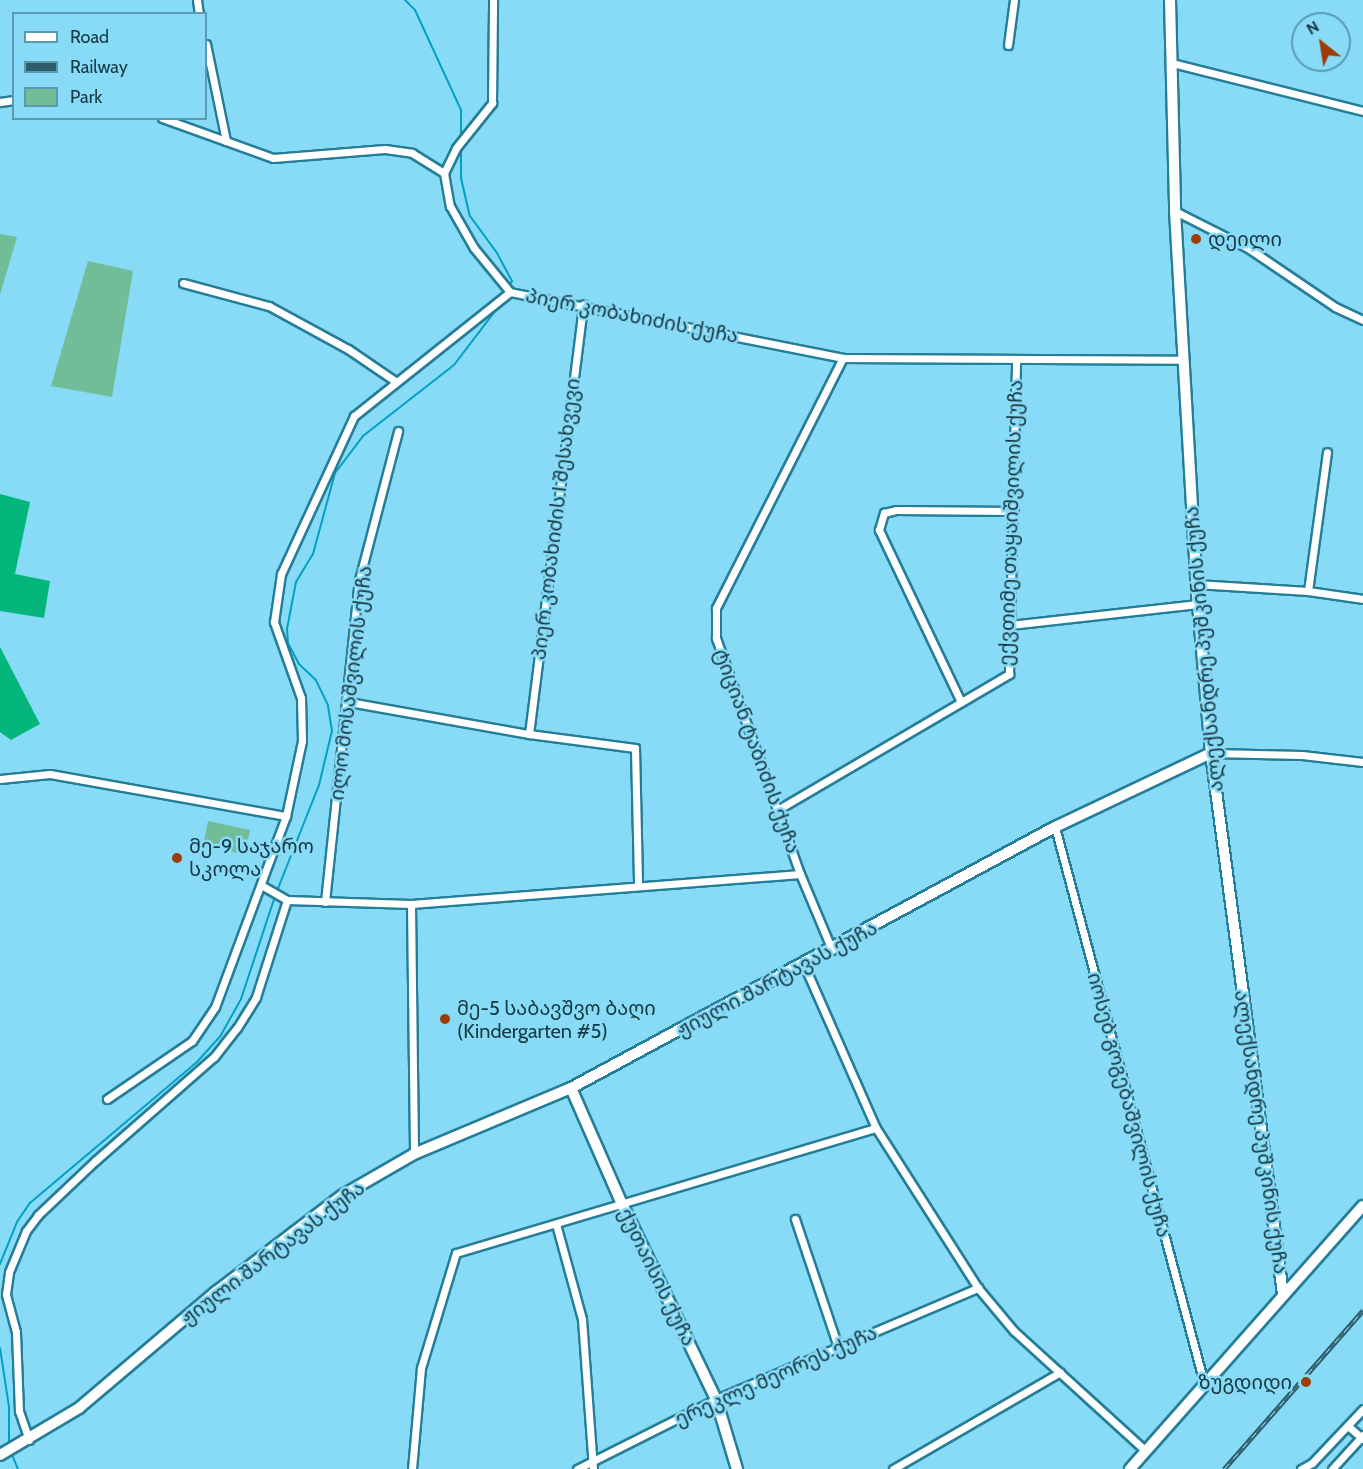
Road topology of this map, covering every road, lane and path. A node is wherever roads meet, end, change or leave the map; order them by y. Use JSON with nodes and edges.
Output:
{"nodes":[{"id":1,"x":493,"y":0,"type":"edge"},
{"id":2,"x":1014,"y":0,"type":"edge"},
{"id":3,"x":1170,"y":0,"type":"edge"},
{"id":4,"x":1008,"y":45,"type":"dead end"},
{"id":5,"x":207,"y":49,"type":"edge"},
{"id":6,"x":1172,"y":63,"type":"junction"},
{"id":7,"x":1363,"y":111,"type":"edge"},
{"id":8,"x":168,"y":120,"type":"edge"},
{"id":9,"x":226,"y":141,"type":"junction"},
{"id":10,"x":444,"y":173,"type":"junction"},
{"id":11,"x":1175,"y":210,"type":"junction"},
{"id":12,"x":183,"y":283,"type":"dead end"},
{"id":13,"x":510,"y":292,"type":"junction"},
{"id":14,"x":583,"y":304,"type":"junction"},
{"id":15,"x":1363,"y":320,"type":"edge"},
{"id":16,"x":843,"y":358,"type":"junction"},
{"id":17,"x":1016,"y":360,"type":"junction"},
{"id":18,"x":1182,"y":360,"type":"junction"},
{"id":19,"x":395,"y":381,"type":"junction"},
{"id":20,"x":398,"y":431,"type":"dead end"},
{"id":21,"x":1327,"y":452,"type":"dead end"},
{"id":22,"x":1014,"y":511,"type":"junction"},
{"id":23,"x":1196,"y":584,"type":"junction"},
{"id":24,"x":1308,"y":591,"type":"junction"},
{"id":25,"x":1363,"y":599,"type":"edge"},
{"id":26,"x":1198,"y":604,"type":"junction"},
{"id":27,"x":1010,"y":625,"type":"junction"},
{"id":28,"x":349,"y":702,"type":"junction"},
{"id":29,"x":962,"y":702,"type":"junction"},
{"id":30,"x":529,"y":734,"type":"junction"},
{"id":31,"x":1211,"y":753,"type":"junction"},
{"id":32,"x":1363,"y":762,"type":"edge"},
{"id":33,"x":0,"y":779,"type":"edge"},
{"id":34,"x":779,"y":809,"type":"junction"},
{"id":35,"x":286,"y":816,"type":"junction"},
{"id":36,"x":1055,"y":827,"type":"junction"},
{"id":37,"x":800,"y":874,"type":"junction"},
{"id":38,"x":638,"y":884,"type":"junction"},
{"id":39,"x":261,"y":885,"type":"junction"},
{"id":40,"x":286,"y":900,"type":"junction"},
{"id":41,"x":325,"y":902,"type":"junction"},
{"id":42,"x":411,"y":903,"type":"junction"},
{"id":43,"x":832,"y":950,"type":"junction"},
{"id":44,"x":804,"y":965,"type":"junction"},
{"id":45,"x":571,"y":1088,"type":"junction"},
{"id":46,"x":107,"y":1099,"type":"dead end"},
{"id":47,"x":876,"y":1128,"type":"junction"},
{"id":48,"x":414,"y":1154,"type":"junction"},
{"id":49,"x":622,"y":1204,"type":"junction"},
{"id":50,"x":1363,"y":1206,"type":"edge"},
{"id":51,"x":795,"y":1219,"type":"dead end"},
{"id":52,"x":556,"y":1224,"type":"junction"},
{"id":53,"x":978,"y":1288,"type":"junction"},
{"id":54,"x":1283,"y":1294,"type":"junction"},
{"id":55,"x":838,"y":1347,"type":"junction"},
{"id":56,"x":1060,"y":1372,"type":"junction"},
{"id":57,"x":1204,"y":1383,"type":"junction"},
{"id":58,"x":716,"y":1399,"type":"junction"},
{"id":59,"x":1363,"y":1410,"type":"edge"},
{"id":60,"x":1348,"y":1426,"type":"junction"},
{"id":61,"x":1362,"y":1437,"type":"edge"},
{"id":62,"x":25,"y":1442,"type":"junction"},
{"id":63,"x":1146,"y":1451,"type":"junction"},
{"id":64,"x":0,"y":1455,"type":"edge"},
{"id":65,"x":593,"y":1466,"type":"edge"},
{"id":66,"x":412,"y":1469,"type":"edge"},
{"id":67,"x":577,"y":1469,"type":"edge"},
{"id":68,"x":737,"y":1469,"type":"edge"},
{"id":69,"x":892,"y":1469,"type":"edge"},
{"id":70,"x":1130,"y":1469,"type":"edge"},
{"id":71,"x":1301,"y":1469,"type":"edge"},
{"id":72,"x":1332,"y":1469,"type":"edge"}],
"edges":[{"from":1,"to":10,"type":"street"},
{"from":2,"to":4,"type":"street"},
{"from":3,"to":6,"type":"street","name":"ალექსანდრე პუშკინის ქუჩა"},
{"from":5,"to":9,"type":"street"},
{"from":6,"to":7,"type":"street"},
{"from":6,"to":11,"type":"street","name":"ალექსანდრე პუშკინის ქუჩა"},
{"from":8,"to":9,"type":"street"},
{"from":9,"to":10,"type":"street"},
{"from":10,"to":13,"type":"street"},
{"from":11,"to":15,"type":"street"},
{"from":11,"to":18,"type":"street","name":"ალექსანდრე პუშკინის ქუჩა"},
{"from":12,"to":19,"type":"street"},
{"from":13,"to":14,"type":"street","name":"პიერ კობახიძის ქუჩა"},
{"from":13,"to":19,"type":"street","name":"პიერ კობახიძის ქუჩა"},
{"from":14,"to":16,"type":"street","name":"პიერ კობახიძის ქუჩა"},
{"from":14,"to":30,"type":"street","name":"პიერ კობახიძის I შესახვევი"},
{"from":16,"to":17,"type":"street","name":"პიერ კობახიძის ქუჩა"},
{"from":16,"to":34,"type":"street","name":"ტიციან ტაბიძის ქუჩა"},
{"from":17,"to":18,"type":"street","name":"პიერ კობახიძის ქუჩა"},
{"from":17,"to":22,"type":"street","name":"ექვთიმე თაყაიშვილის ქუჩა"},
{"from":18,"to":23,"type":"street","name":"ალექსანდრე პუშკინის ქუჩა"},
{"from":19,"to":35,"type":"street","name":"პიერ კობახიძის ქუჩა"},
{"from":20,"to":28,"type":"street","name":"ილო მოსაშვილის ქუჩა"},
{"from":21,"to":24,"type":"street"},
{"from":22,"to":27,"type":"street","name":"ექვთიმე თაყაიშვილის ქუჩა"},
{"from":22,"to":29,"type":"street"},
{"from":23,"to":24,"type":"street"},
{"from":23,"to":26,"type":"street","name":"ალექსანდრე პუშკინის ქუჩა"},
{"from":24,"to":25,"type":"street"},
{"from":26,"to":27,"type":"street"},
{"from":26,"to":31,"type":"street","name":"ალექსანდრე პუშკინის ქუჩა"},
{"from":27,"to":29,"type":"street","name":"ექვთიმე თაყაიშვილის ქუჩა"},
{"from":28,"to":30,"type":"street"},
{"from":28,"to":41,"type":"street","name":"ილო მოსაშვილის ქუჩა"},
{"from":29,"to":34,"type":"street","name":"ექვთიმე თაყაიშვილის ქუჩა"},
{"from":30,"to":38,"type":"street"},
{"from":31,"to":32,"type":"street","name":"ჟიული შარტავას ქუჩა"},
{"from":31,"to":36,"type":"street","name":"ჟიული შარტავას ქუჩა"},
{"from":31,"to":54,"type":"street","name":"ალექსანდრე პუშკინის ქუჩა"},
{"from":33,"to":35,"type":"street"},
{"from":34,"to":37,"type":"street","name":"ტიციან ტაბიძის ქუჩა"},
{"from":35,"to":39,"type":"street","name":"პიერ კობახიძის ქუჩა"},
{"from":36,"to":43,"type":"street","name":"ჟიული შარტავას ქუჩა"},
{"from":36,"to":57,"type":"street","name":"იოსებ გოგებაშვილის ქუჩა"},
{"from":37,"to":38,"type":"street"},
{"from":37,"to":43,"type":"street","name":"ტიციან ტაბიძის ქუჩა"},
{"from":38,"to":42,"type":"street"},
{"from":39,"to":40,"type":"street"},
{"from":39,"to":46,"type":"street","name":"პიერ კობახიძის ქუჩა"},
{"from":40,"to":41,"type":"street"},
{"from":40,"to":62,"type":"street"},
{"from":41,"to":42,"type":"street"},
{"from":42,"to":48,"type":"street"},
{"from":43,"to":44,"type":"street","name":"ჟიული შარტავას ქუჩა"},
{"from":44,"to":45,"type":"street","name":"ჟიული შარტავას ქუჩა"},
{"from":44,"to":47,"type":"street"},
{"from":45,"to":48,"type":"street","name":"ჟიული შარტავას ქუჩა"},
{"from":45,"to":49,"type":"street","name":"ქუთაისის ქუჩა"},
{"from":47,"to":49,"type":"street"},
{"from":47,"to":53,"type":"street"},
{"from":48,"to":62,"type":"street","name":"ჟიული შარტავას ქუჩა"},
{"from":49,"to":52,"type":"street"},
{"from":49,"to":58,"type":"street","name":"ქუთაისის ქუჩა"},
{"from":50,"to":54,"type":"street"},
{"from":51,"to":55,"type":"street"},
{"from":52,"to":65,"type":"street"},
{"from":52,"to":66,"type":"street"},
{"from":53,"to":55,"type":"street","name":"ერეკლე მეორეს ქუჩა"},
{"from":53,"to":56,"type":"street"},
{"from":54,"to":57,"type":"street"},
{"from":55,"to":58,"type":"street","name":"ერეკლე მეორეს ქუჩა"},
{"from":56,"to":63,"type":"street"},
{"from":56,"to":69,"type":"street"},
{"from":57,"to":63,"type":"street"},
{"from":58,"to":65,"type":"street","name":"ერეკლე მეორეს ქუჩა"},
{"from":58,"to":68,"type":"street","name":"ქუთაისის ქუჩა"},
{"from":59,"to":60,"type":"street"},
{"from":60,"to":61,"type":"street"},
{"from":60,"to":71,"type":"street"},
{"from":61,"to":72,"type":"street"},
{"from":62,"to":64,"type":"street","name":"ჟიული შარტავას ქუჩა"},
{"from":63,"to":70,"type":"street"},
{"from":65,"to":67,"type":"street","name":"ერეკლე მეორეს ქუჩა"}]}
